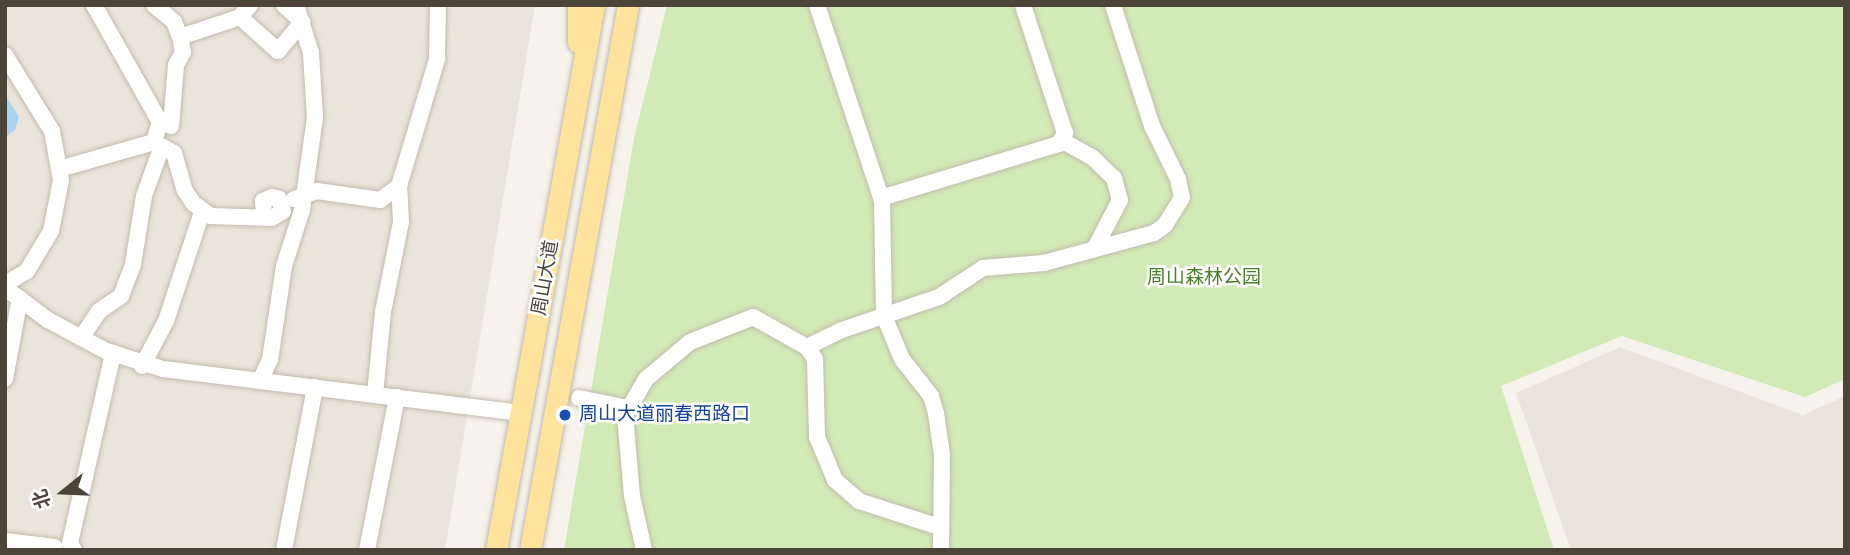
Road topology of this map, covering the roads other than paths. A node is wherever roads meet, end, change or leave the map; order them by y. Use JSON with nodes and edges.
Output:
{"nodes":[{"id":1,"x":94,"y":5,"type":"edge"},
{"id":2,"x":154,"y":5,"type":"edge"},
{"id":3,"x":284,"y":5,"type":"edge"},
{"id":4,"x":296,"y":5,"type":"edge"},
{"id":5,"x":438,"y":5,"type":"edge"},
{"id":6,"x":578,"y":5,"type":"edge"},
{"id":7,"x":594,"y":5,"type":"edge"},
{"id":8,"x":628,"y":5,"type":"edge"},
{"id":9,"x":817,"y":5,"type":"edge"},
{"id":10,"x":1023,"y":5,"type":"edge"},
{"id":11,"x":1113,"y":5,"type":"edge"},
{"id":12,"x":245,"y":11,"type":"edge"},
{"id":13,"x":302,"y":22,"type":"junction"},
{"id":14,"x":180,"y":37,"type":"junction"},
{"id":15,"x":5,"y":55,"type":"edge"},
{"id":16,"x":578,"y":94,"type":"junction"},
{"id":17,"x":165,"y":138,"type":"junction"},
{"id":18,"x":1061,"y":140,"type":"junction"},
{"id":19,"x":59,"y":169,"type":"junction"},
{"id":20,"x":399,"y":187,"type":"junction"},
{"id":21,"x":303,"y":194,"type":"junction"},
{"id":22,"x":881,"y":198,"type":"junction"},
{"id":23,"x":202,"y":212,"type":"junction"},
{"id":24,"x":1096,"y":246,"type":"junction"},
{"id":25,"x":5,"y":286,"type":"edge"},
{"id":26,"x":19,"y":298,"type":"junction"},
{"id":27,"x":884,"y":316,"type":"junction"},
{"id":28,"x":81,"y":338,"type":"junction"},
{"id":29,"x":807,"y":347,"type":"junction"},
{"id":30,"x":113,"y":353,"type":"junction"},
{"id":31,"x":143,"y":365,"type":"junction"},
{"id":32,"x":5,"y":379,"type":"edge"},
{"id":33,"x":260,"y":381,"type":"junction"},
{"id":34,"x":315,"y":387,"type":"junction"},
{"id":35,"x":375,"y":394,"type":"junction"},
{"id":36,"x":397,"y":397,"type":"junction"},
{"id":37,"x":579,"y":398,"type":"dead end"},
{"id":38,"x":628,"y":408,"type":"junction"},
{"id":39,"x":521,"y":413,"type":"junction"},
{"id":40,"x":939,"y":527,"type":"junction"},
{"id":41,"x":5,"y":541,"type":"edge"},
{"id":42,"x":63,"y":547,"type":"edge"},
{"id":43,"x":284,"y":550,"type":"edge"},
{"id":44,"x":367,"y":550,"type":"edge"},
{"id":45,"x":496,"y":550,"type":"edge"},
{"id":46,"x":530,"y":550,"type":"edge"},
{"id":47,"x":644,"y":550,"type":"edge"},
{"id":48,"x":941,"y":550,"type":"edge"}],
"edges":[{"from":1,"to":17,"type":"lane"},
{"from":2,"to":14,"type":"lane"},
{"from":3,"to":13,"type":"lane"},
{"from":4,"to":13,"type":"lane"},
{"from":5,"to":20,"type":"lane"},
{"from":6,"to":16,"type":"main road"},
{"from":7,"to":16,"type":"main road","name":"周山大道"},
{"from":8,"to":46,"type":"main road","name":"周山大道"},
{"from":9,"to":22,"type":"lane"},
{"from":10,"to":18,"type":"lane"},
{"from":11,"to":24,"type":"lane"},
{"from":12,"to":13,"type":"lane"},
{"from":12,"to":14,"type":"lane"},
{"from":13,"to":21,"type":"lane"},
{"from":14,"to":17,"type":"lane"},
{"from":15,"to":19,"type":"lane"},
{"from":16,"to":39,"type":"main road","name":"周山大道"},
{"from":17,"to":19,"type":"lane"},
{"from":17,"to":23,"type":"lane"},
{"from":17,"to":28,"type":"lane"},
{"from":18,"to":22,"type":"lane"},
{"from":18,"to":24,"type":"lane"},
{"from":19,"to":25,"type":"lane"},
{"from":20,"to":21,"type":"lane"},
{"from":20,"to":35,"type":"lane"},
{"from":21,"to":23,"type":"lane"},
{"from":21,"to":33,"type":"lane"},
{"from":22,"to":27,"type":"lane"},
{"from":23,"to":31,"type":"lane"},
{"from":24,"to":27,"type":"lane"},
{"from":25,"to":26,"type":"lane"},
{"from":26,"to":28,"type":"lane"},
{"from":26,"to":32,"type":"lane"},
{"from":27,"to":29,"type":"lane"},
{"from":27,"to":40,"type":"lane"},
{"from":28,"to":30,"type":"lane"},
{"from":29,"to":38,"type":"lane"},
{"from":29,"to":40,"type":"lane"},
{"from":30,"to":31,"type":"lane"},
{"from":30,"to":42,"type":"lane"},
{"from":31,"to":33,"type":"lane"},
{"from":33,"to":34,"type":"lane"},
{"from":34,"to":35,"type":"lane"},
{"from":34,"to":43,"type":"lane"},
{"from":35,"to":36,"type":"lane"},
{"from":36,"to":39,"type":"lane"},
{"from":36,"to":44,"type":"lane"},
{"from":37,"to":38,"type":"lane"},
{"from":38,"to":47,"type":"lane"},
{"from":39,"to":45,"type":"main road","name":"周山大道"},
{"from":40,"to":48,"type":"lane"},
{"from":41,"to":42,"type":"lane"}]}
